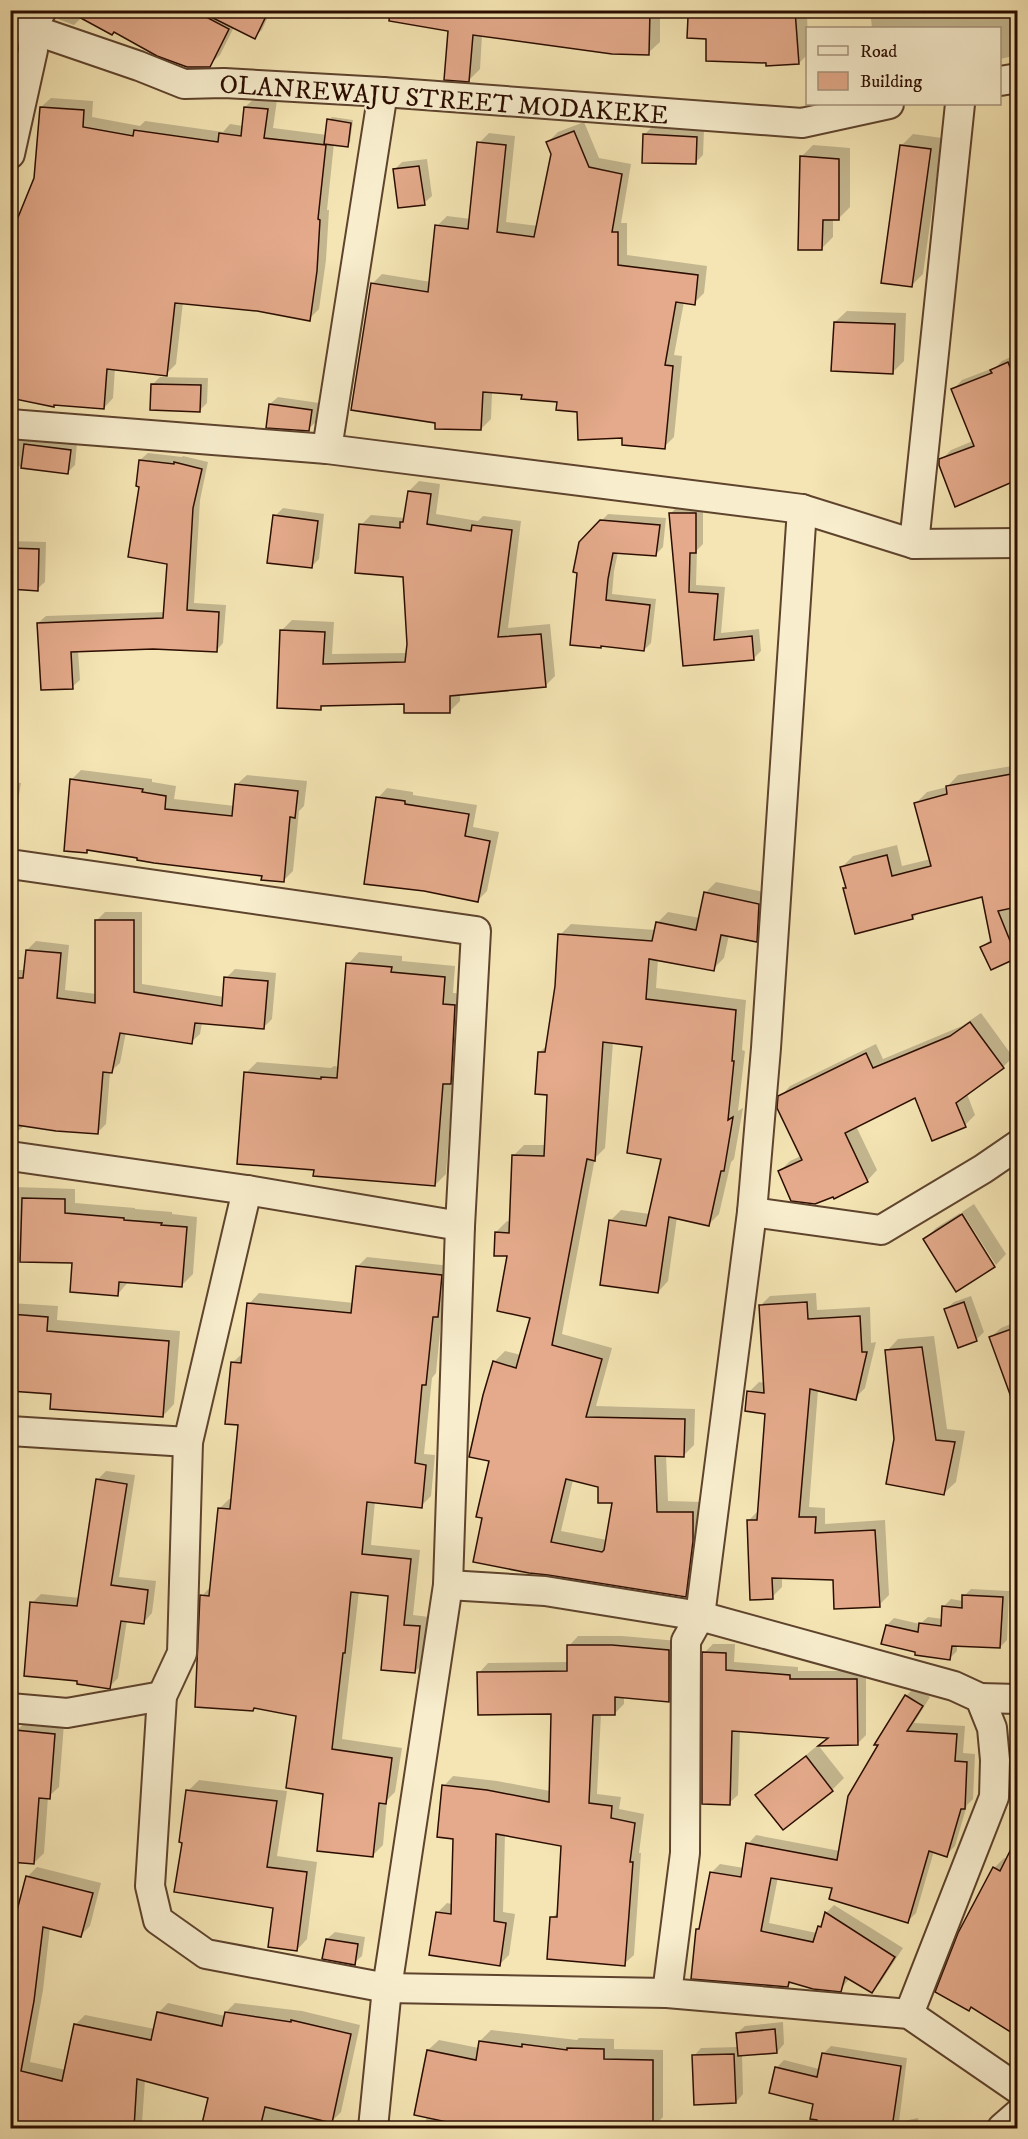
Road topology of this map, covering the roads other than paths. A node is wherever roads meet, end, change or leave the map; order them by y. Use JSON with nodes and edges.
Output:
{"nodes":[{"id":1,"x":29,"y":17,"type":"edge"},
{"id":2,"x":1017,"y":78,"type":"edge"},
{"id":3,"x":1001,"y":81,"type":"edge"},
{"id":4,"x":383,"y":92,"type":"junction"},
{"id":5,"x":884,"y":105,"type":"edge"},
{"id":6,"x":960,"y":105,"type":"edge"},
{"id":7,"x":10,"y":154,"type":"edge"},
{"id":8,"x":10,"y":424,"type":"edge"},
{"id":9,"x":327,"y":449,"type":"junction"},
{"id":10,"x":802,"y":509,"type":"junction"},
{"id":11,"x":1017,"y":543,"type":"edge"},
{"id":12,"x":914,"y":544,"type":"junction"},
{"id":13,"x":10,"y":864,"type":"edge"},
{"id":14,"x":1017,"y":1145,"type":"edge"},
{"id":15,"x":10,"y":1156,"type":"edge"},
{"id":16,"x":247,"y":1190,"type":"junction"},
{"id":17,"x":752,"y":1212,"type":"junction"},
{"id":18,"x":460,"y":1226,"type":"junction"},
{"id":19,"x":10,"y":1431,"type":"edge"},
{"id":20,"x":188,"y":1442,"type":"junction"},
{"id":21,"x":448,"y":1585,"type":"junction"},
{"id":22,"x":700,"y":1616,"type":"junction"},
{"id":23,"x":162,"y":1696,"type":"junction"},
{"id":24,"x":980,"y":1698,"type":"junction"},
{"id":25,"x":1017,"y":1699,"type":"edge"},
{"id":26,"x":10,"y":1708,"type":"edge"},
{"id":27,"x":387,"y":1988,"type":"junction"},
{"id":28,"x":667,"y":1993,"type":"junction"},
{"id":29,"x":909,"y":2014,"type":"junction"},
{"id":30,"x":1017,"y":2089,"type":"edge"},
{"id":31,"x":1017,"y":2114,"type":"edge"},
{"id":32,"x":373,"y":2128,"type":"edge"},
{"id":33,"x":1002,"y":2128,"type":"edge"}],
"edges":[{"from":1,"to":4,"type":"street","name":"OLANREWAJU STREET MODAKEKE"},
{"from":1,"to":7,"type":"street"},
{"from":2,"to":3,"type":"street"},
{"from":4,"to":5,"type":"street","name":"OLANREWAJU STREET MODAKEKE"},
{"from":4,"to":9,"type":"street"},
{"from":6,"to":12,"type":"street"},
{"from":8,"to":9,"type":"street"},
{"from":9,"to":10,"type":"street"},
{"from":10,"to":12,"type":"street"},
{"from":10,"to":17,"type":"street"},
{"from":11,"to":12,"type":"street"},
{"from":13,"to":18,"type":"street"},
{"from":14,"to":17,"type":"street"},
{"from":15,"to":16,"type":"street"},
{"from":16,"to":18,"type":"street"},
{"from":16,"to":20,"type":"street"},
{"from":17,"to":22,"type":"street"},
{"from":18,"to":21,"type":"street"},
{"from":19,"to":20,"type":"street"},
{"from":20,"to":23,"type":"street"},
{"from":21,"to":22,"type":"street"},
{"from":21,"to":27,"type":"street"},
{"from":22,"to":24,"type":"street"},
{"from":22,"to":28,"type":"street"},
{"from":23,"to":26,"type":"street"},
{"from":23,"to":27,"type":"street"},
{"from":24,"to":25,"type":"street"},
{"from":24,"to":29,"type":"street"},
{"from":27,"to":28,"type":"street"},
{"from":27,"to":32,"type":"street"},
{"from":28,"to":29,"type":"street"},
{"from":29,"to":30,"type":"street"},
{"from":31,"to":33,"type":"street"}]}
